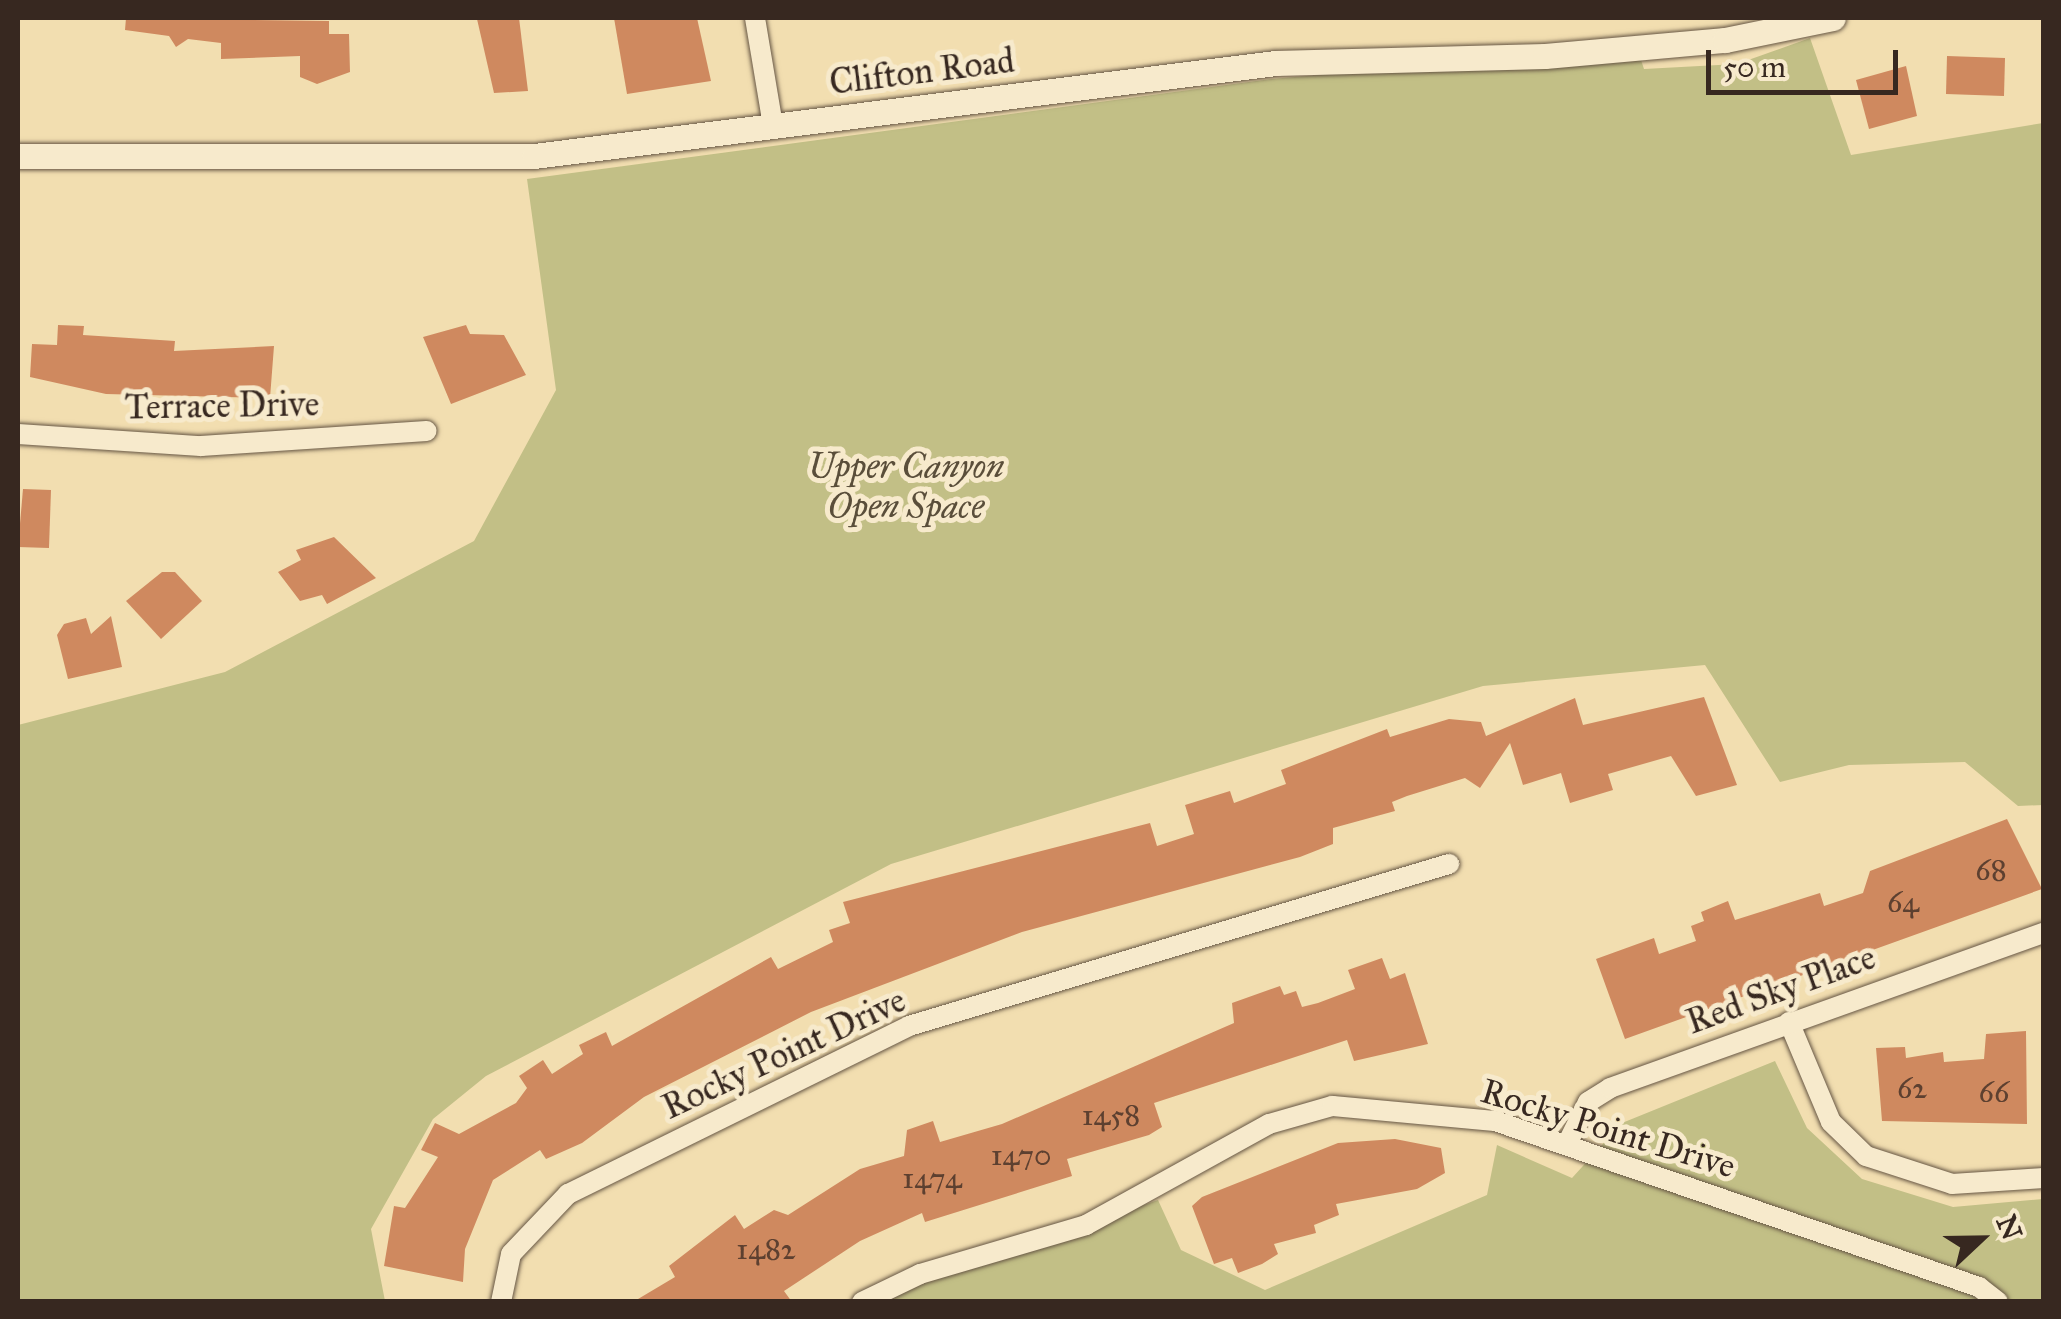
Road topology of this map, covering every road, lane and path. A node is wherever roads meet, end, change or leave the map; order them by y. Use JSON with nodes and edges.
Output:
{"nodes":[{"id":1,"x":755,"y":18,"type":"edge"},
{"id":2,"x":1832,"y":18,"type":"edge"},
{"id":3,"x":773,"y":126,"type":"junction"},
{"id":4,"x":18,"y":156,"type":"edge"},
{"id":5,"x":427,"y":431,"type":"dead end"},
{"id":6,"x":18,"y":434,"type":"edge"},
{"id":7,"x":1449,"y":864,"type":"dead end"},
{"id":8,"x":2044,"y":932,"type":"edge"},
{"id":9,"x":1789,"y":1022,"type":"junction"},
{"id":10,"x":1568,"y":1144,"type":"junction"},
{"id":11,"x":2044,"y":1178,"type":"edge"},
{"id":12,"x":501,"y":1302,"type":"edge"},
{"id":13,"x":862,"y":1302,"type":"edge"},
{"id":14,"x":1998,"y":1302,"type":"edge"}],
"edges":[{"from":1,"to":3,"type":"street"},
{"from":2,"to":3,"type":"street","name":"Clifton Road"},
{"from":3,"to":4,"type":"street","name":"Clifton Road"},
{"from":5,"to":6,"type":"street","name":"Terrace Drive"},
{"from":7,"to":12,"type":"street","name":"Rocky Point Drive"},
{"from":8,"to":9,"type":"street","name":"Red Sky Place"},
{"from":9,"to":10,"type":"street","name":"Red Sky Place"},
{"from":9,"to":11,"type":"street"},
{"from":10,"to":13,"type":"street","name":"Rocky Point Drive"},
{"from":10,"to":14,"type":"street","name":"Rocky Point Drive"}]}
